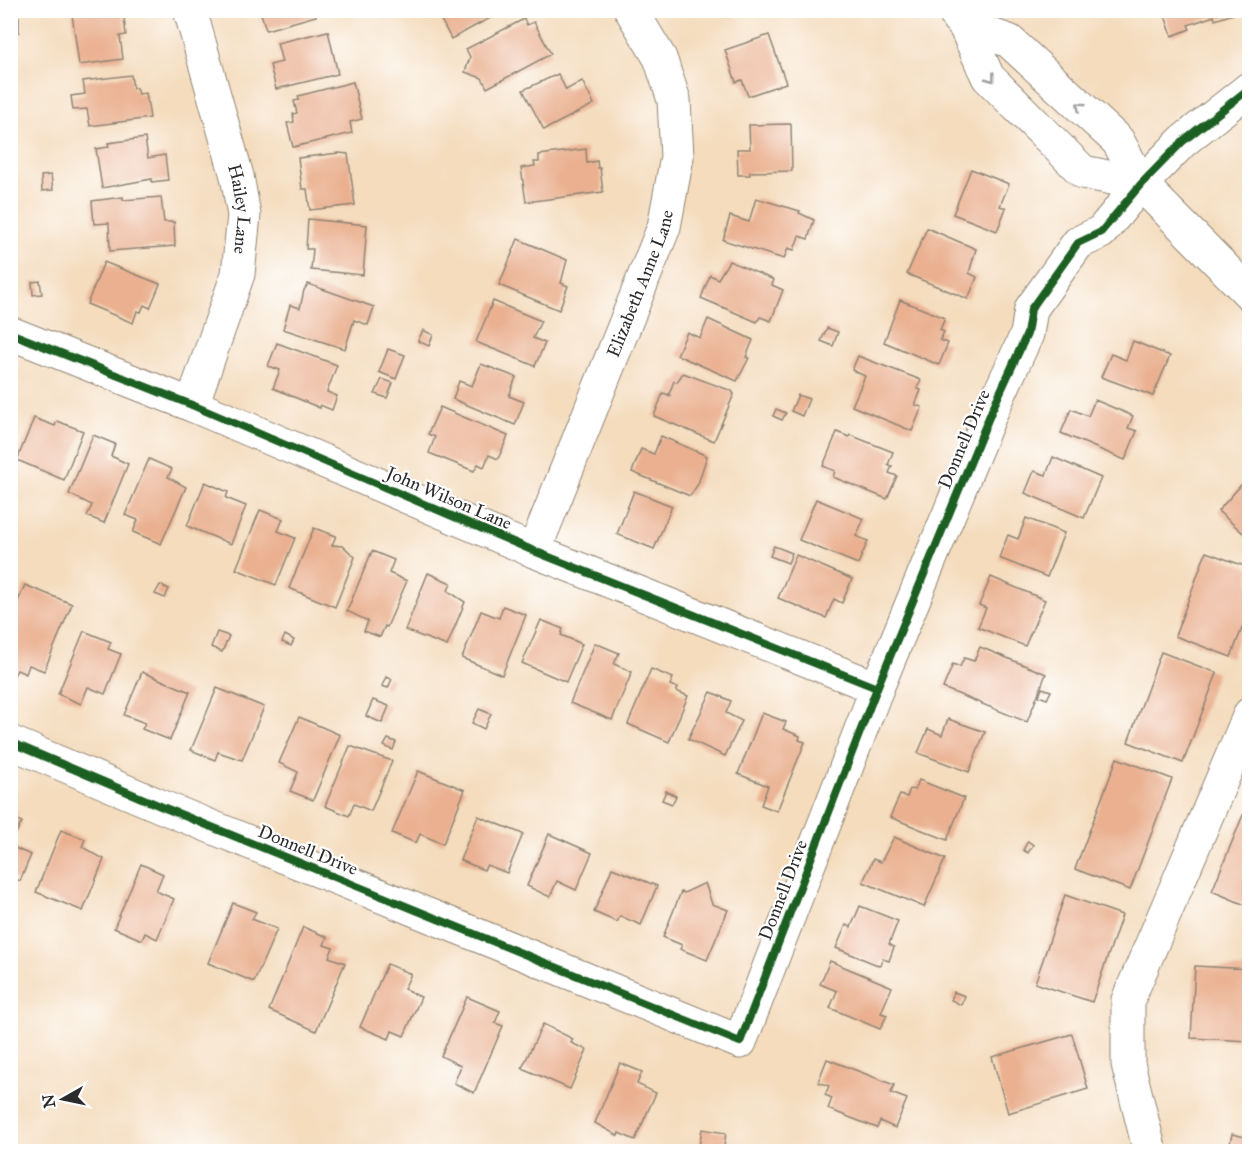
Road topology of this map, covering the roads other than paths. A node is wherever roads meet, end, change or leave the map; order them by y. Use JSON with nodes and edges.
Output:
{"nodes":[{"id":1,"x":190,"y":10,"type":"edge"},
{"id":2,"x":631,"y":10,"type":"edge"},
{"id":3,"x":958,"y":18,"type":"edge"},
{"id":4,"x":1250,"y":88,"type":"edge"},
{"id":5,"x":1118,"y":141,"type":"junction"},
{"id":6,"x":1183,"y":141,"type":"junction"},
{"id":7,"x":1141,"y":184,"type":"junction"},
{"id":8,"x":1250,"y":294,"type":"edge"},
{"id":9,"x":10,"y":333,"type":"edge"},
{"id":10,"x":192,"y":405,"type":"junction"},
{"id":11,"x":534,"y":551,"type":"junction"},
{"id":12,"x":877,"y":688,"type":"junction"},
{"id":13,"x":1250,"y":714,"type":"edge"},
{"id":14,"x":10,"y":742,"type":"edge"},
{"id":15,"x":1150,"y":1152,"type":"edge"}],
"edges":[{"from":1,"to":10,"type":"street","name":"Hailey Lane"},
{"from":2,"to":11,"type":"street","name":"Elizabeth Anne Lane"},
{"from":5,"to":3,"type":"street","one_way":true},
{"from":3,"to":7,"type":"street","one_way":true},
{"from":4,"to":6,"type":"street","name":"Donnell Drive"},
{"from":5,"to":6,"type":"street"},
{"from":5,"to":7,"type":"street"},
{"from":6,"to":7,"type":"street","name":"Donnell Drive"},
{"from":7,"to":8,"type":"street"},
{"from":7,"to":12,"type":"street","name":"Donnell Drive"},
{"from":9,"to":10,"type":"street","name":"John Wilson Lane"},
{"from":10,"to":11,"type":"street","name":"John Wilson Lane"},
{"from":11,"to":12,"type":"street","name":"John Wilson Lane"},
{"from":12,"to":14,"type":"street","name":"Donnell Drive"},
{"from":13,"to":15,"type":"street"}]}
